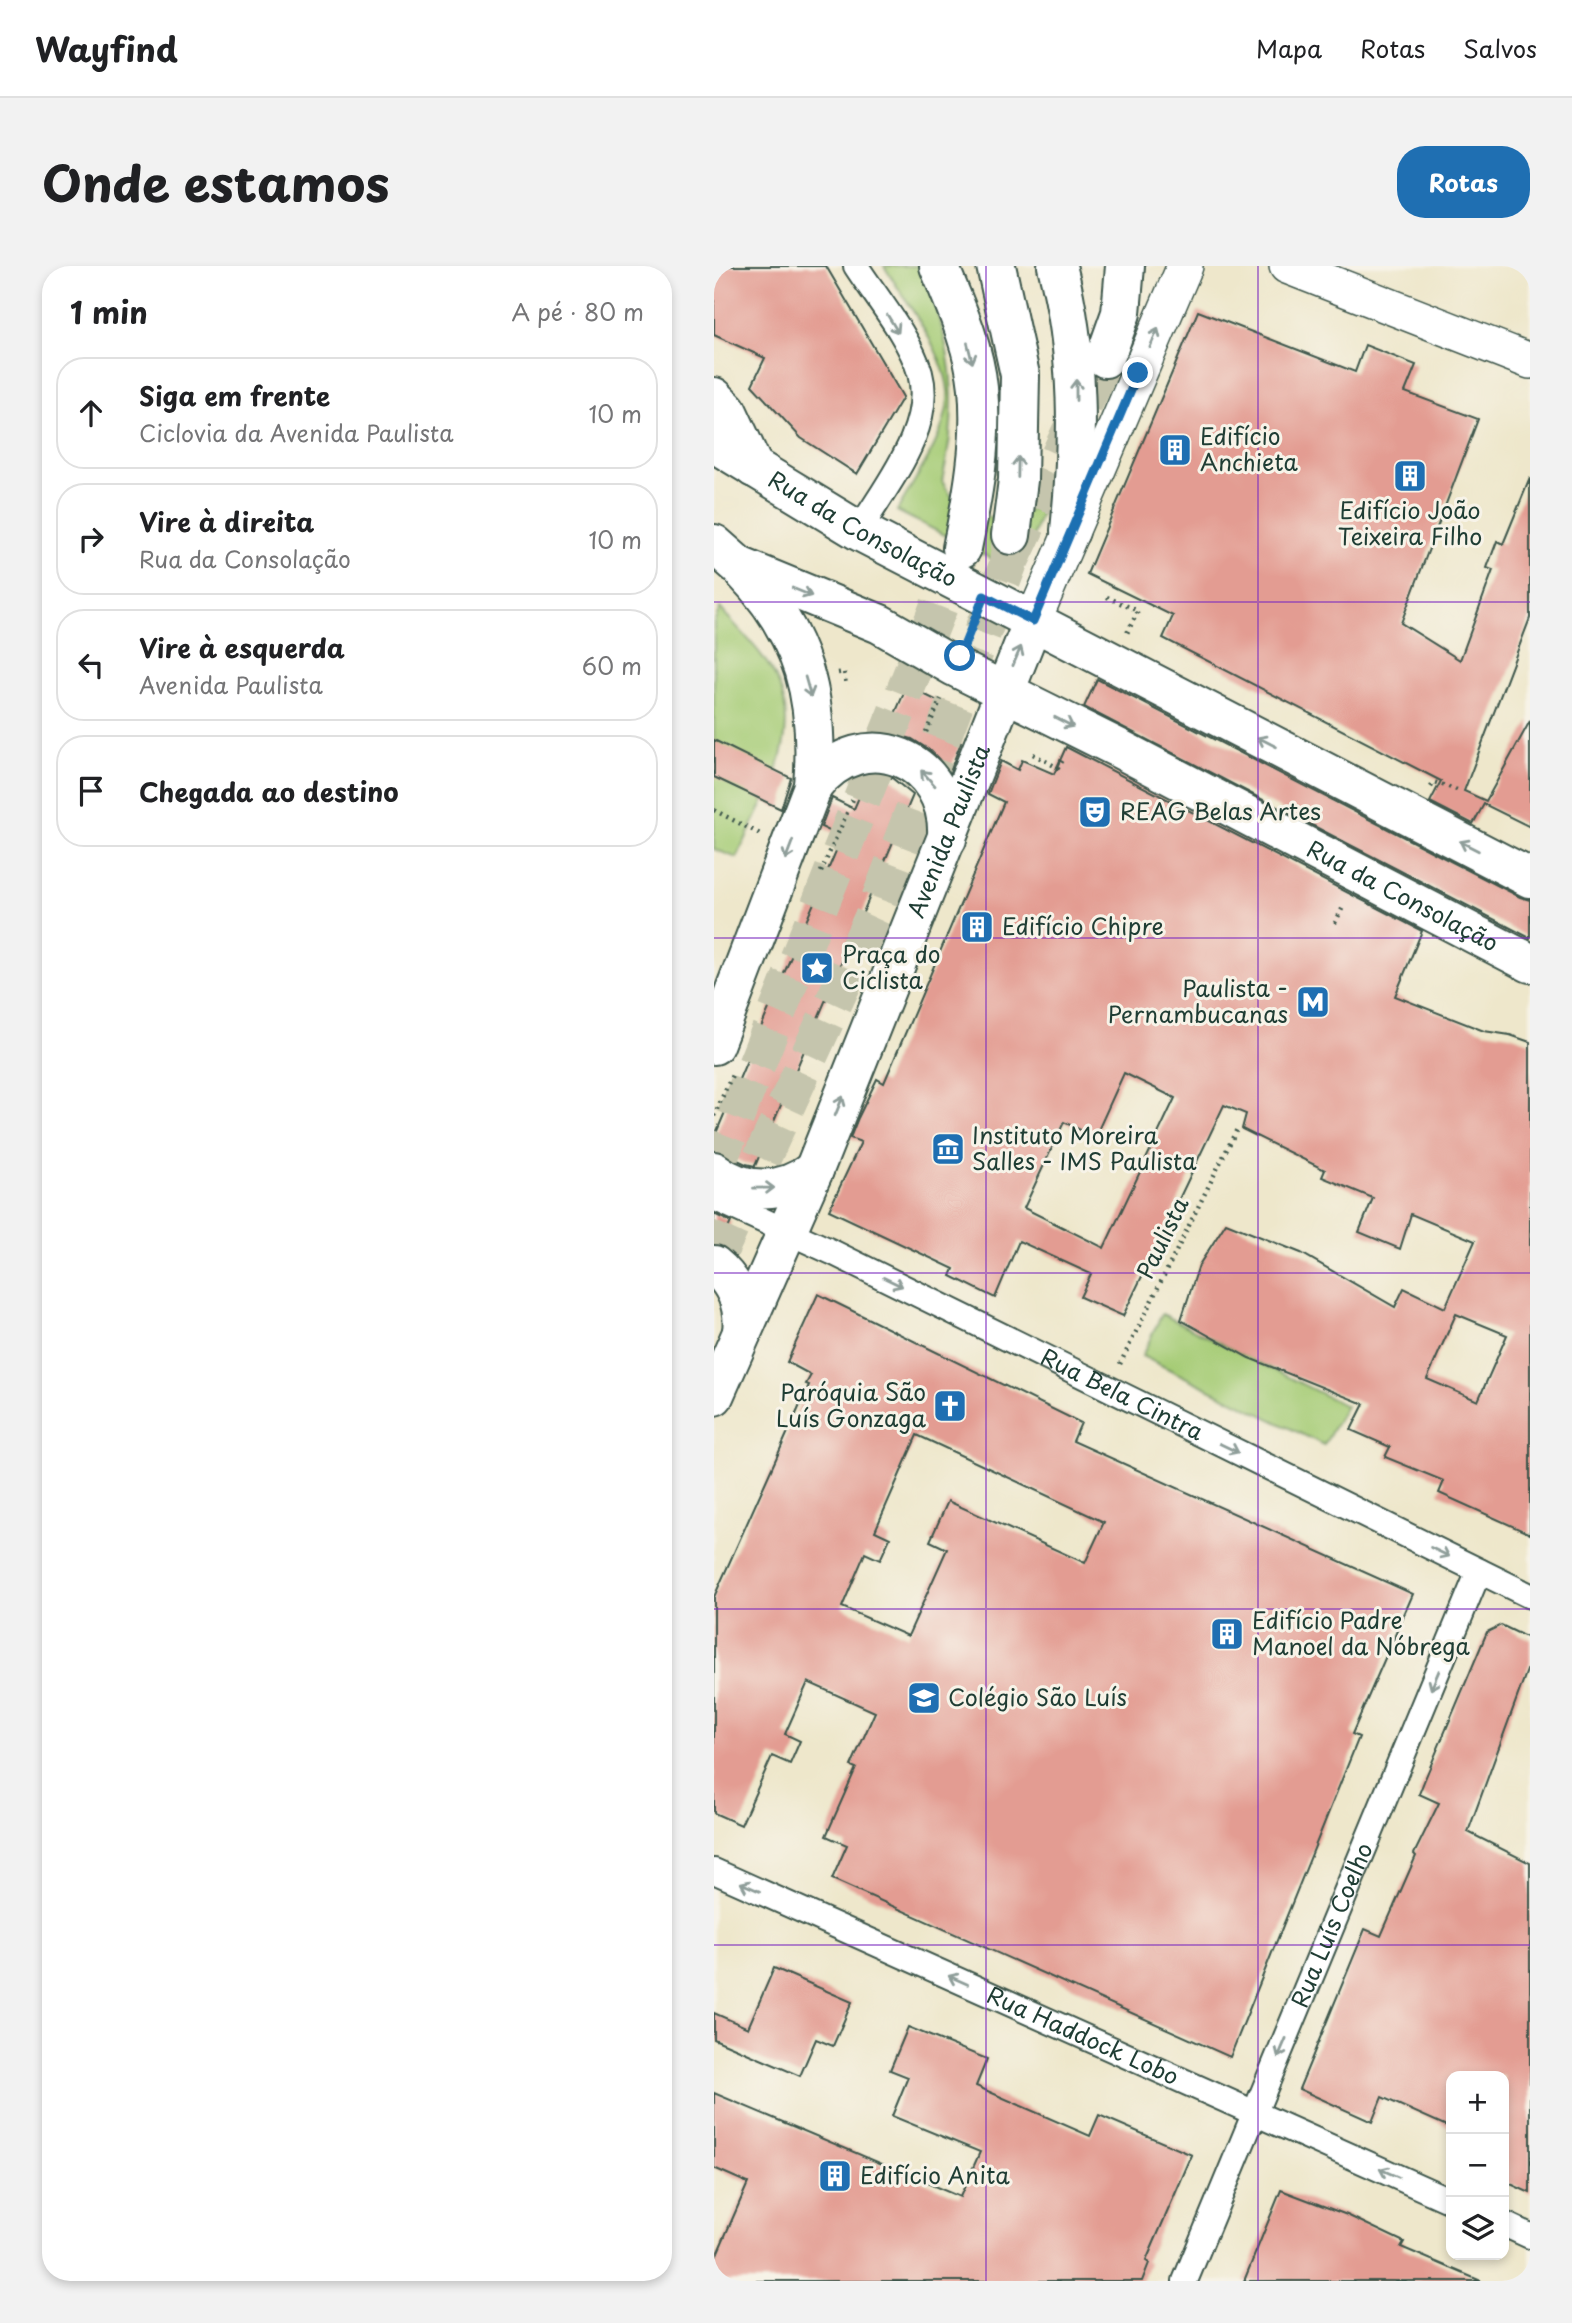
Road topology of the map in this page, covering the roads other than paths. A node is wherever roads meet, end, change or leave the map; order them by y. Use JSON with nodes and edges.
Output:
{"nodes":[{"id":1,"x":856,"y":266,"type":"edge"},
{"id":2,"x":939,"y":266,"type":"edge"},
{"id":3,"x":996,"y":266,"type":"edge"},
{"id":4,"x":1057,"y":266,"type":"edge"},
{"id":5,"x":1125,"y":266,"type":"edge"},
{"id":6,"x":1185,"y":266,"type":"edge"},
{"id":7,"x":1287,"y":266,"type":"edge"},
{"id":8,"x":1105,"y":358,"type":"tunnel mouth"},
{"id":9,"x":1530,"y":361,"type":"edge"},
{"id":10,"x":714,"y":397,"type":"edge"},
{"id":11,"x":714,"y":443,"type":"edge"},
{"id":12,"x":755,"y":470,"type":"junction"},
{"id":13,"x":859,"y":531,"type":"junction"},
{"id":14,"x":1070,"y":531,"type":"junction"},
{"id":15,"x":1011,"y":535,"type":"tunnel mouth"},
{"id":16,"x":962,"y":548,"type":"tunnel mouth"},
{"id":17,"x":726,"y":555,"type":"edge"},
{"id":18,"x":1033,"y":621,"type":"junction"},
{"id":19,"x":1003,"y":691,"type":"junction"},
{"id":20,"x":813,"y":786,"type":"junction"},
{"id":21,"x":947,"y":840,"type":"junction"},
{"id":22,"x":1530,"y":878,"type":"edge"},
{"id":23,"x":1530,"y":962,"type":"edge"},
{"id":24,"x":725,"y":1056,"type":"edge"},
{"id":25,"x":814,"y":1170,"type":"junction"},
{"id":26,"x":714,"y":1171,"type":"edge"},
{"id":27,"x":714,"y":1198,"type":"edge"},
{"id":28,"x":787,"y":1231,"type":"junction"},
{"id":29,"x":714,"y":1265,"type":"edge"},
{"id":30,"x":742,"y":1332,"type":"junction"},
{"id":31,"x":714,"y":1396,"type":"edge"},
{"id":32,"x":1479,"y":1571,"type":"junction"},
{"id":33,"x":1530,"y":1596,"type":"edge"},
{"id":34,"x":714,"y":1871,"type":"edge"},
{"id":35,"x":1254,"y":2113,"type":"junction"},
{"id":36,"x":1446,"y":2199,"type":"edge"},
{"id":37,"x":1509,"y":2226,"type":"edge"},
{"id":38,"x":1530,"y":2236,"type":"edge"},
{"id":39,"x":1185,"y":2281,"type":"edge"}],
"edges":[{"from":1,"to":13,"type":"street","one_way":true},
{"from":2,"to":16,"type":"main road","one_way":true},
{"from":15,"to":3,"type":"main road","one_way":true},
{"from":14,"to":4,"type":"main road","one_way":true},
{"from":5,"to":8,"type":"main road"},
{"from":14,"to":6,"type":"main road","name":"Avenida Paulista","one_way":true},
{"from":7,"to":9,"type":"main road"},
{"from":10,"to":12,"type":"main road"},
{"from":11,"to":12,"type":"main road","name":"Rua da Consolação"},
{"from":12,"to":13,"type":"main road","name":"Rua da Consolação"},
{"from":13,"to":18,"type":"main road","name":"Rua da Consolação"},
{"from":14,"to":18,"type":"main road","name":"Avenida Paulista"},
{"from":17,"to":19,"type":"main road","name":"Rua da Consolação","one_way":true},
{"from":17,"to":20,"type":"main road","one_way":true},
{"from":19,"to":18,"type":"main road","name":"Avenida Paulista","one_way":true},
{"from":22,"to":18,"type":"main road","name":"Rua da Consolação","one_way":true},
{"from":19,"to":21,"type":"main road","name":"Avenida Paulista"},
{"from":19,"to":23,"type":"main road","name":"Rua da Consolação","one_way":true},
{"from":21,"to":20,"type":"main road","one_way":true},
{"from":20,"to":24,"type":"main road","one_way":true},
{"from":25,"to":21,"type":"main road","name":"Avenida Paulista","one_way":true},
{"from":26,"to":25,"type":"main road","one_way":true},
{"from":25,"to":28,"type":"main road","name":"Avenida Paulista"},
{"from":27,"to":28,"type":"street","name":"Rua Bela Cintra"},
{"from":28,"to":30,"type":"main road","name":"Avenida Paulista"},
{"from":28,"to":32,"type":"street","name":"Rua Bela Cintra","one_way":true},
{"from":29,"to":30,"type":"main road"},
{"from":30,"to":31,"type":"main road","name":"Avenida Paulista"},
{"from":32,"to":33,"type":"street","name":"Rua Bela Cintra"},
{"from":32,"to":35,"type":"street","name":"Rua Luís Coelho","one_way":true},
{"from":35,"to":34,"type":"street","name":"Rua Haddock Lobo","one_way":true},
{"from":36,"to":35,"type":"street","name":"Rua Haddock Lobo","one_way":true},
{"from":35,"to":39,"type":"street","name":"Rua Luís Coelho"},
{"from":37,"to":38,"type":"street"}]}
